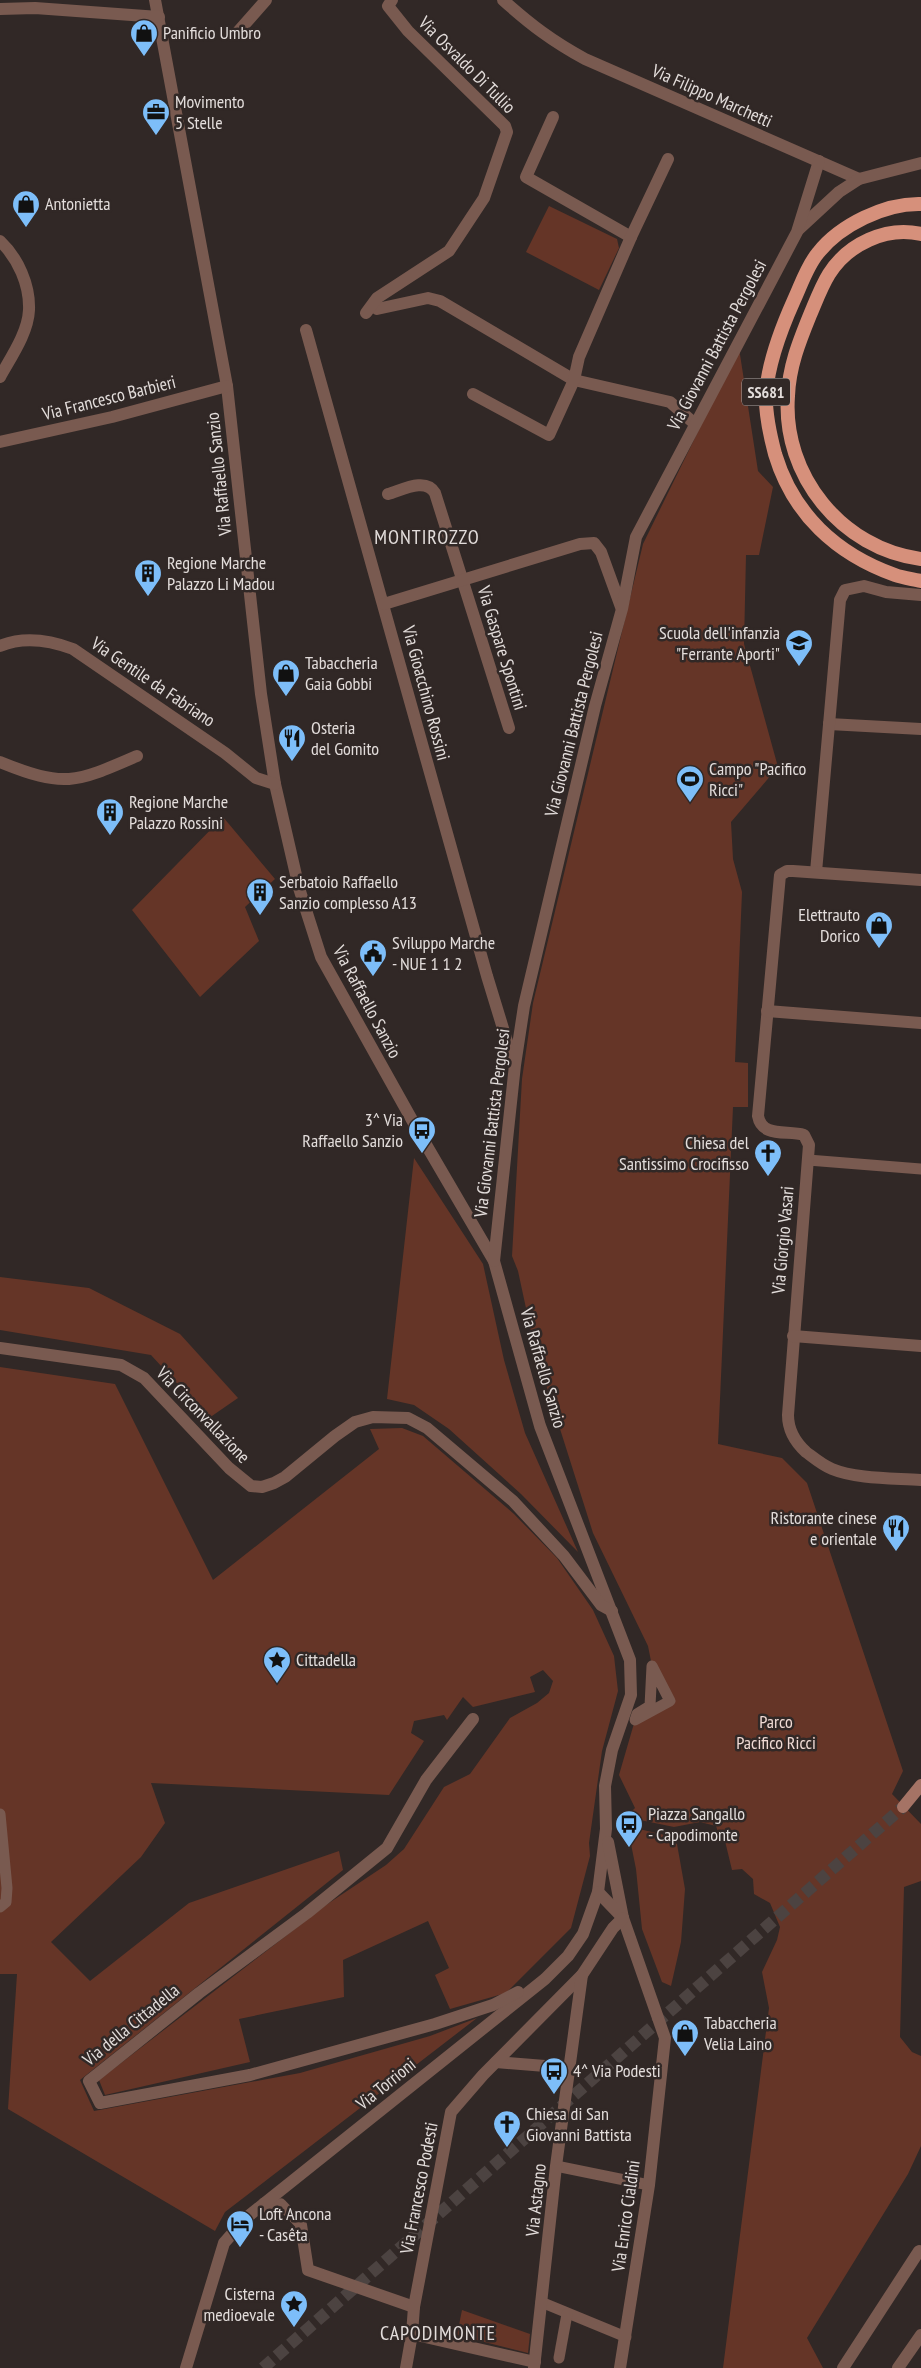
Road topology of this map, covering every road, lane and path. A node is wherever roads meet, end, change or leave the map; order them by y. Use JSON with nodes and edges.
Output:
{"nodes":[{"id":1,"x":155,"y":0,"type":"edge"},
{"id":2,"x":266,"y":0,"type":"edge"},
{"id":3,"x":392,"y":0,"type":"edge"},
{"id":4,"x":503,"y":0,"type":"edge"},
{"id":5,"x":0,"y":9,"type":"edge"},
{"id":6,"x":159,"y":17,"type":"junction"},
{"id":7,"x":236,"y":34,"type":"dead end"},
{"id":8,"x":552,"y":117,"type":"dead end"},
{"id":9,"x":668,"y":159,"type":"dead end"},
{"id":10,"x":818,"y":161,"type":"junction"},
{"id":11,"x":921,"y":163,"type":"edge"},
{"id":12,"x":859,"y":179,"type":"junction"},
{"id":13,"x":921,"y":204,"type":"edge"},
{"id":14,"x":797,"y":232,"type":"junction"},
{"id":15,"x":921,"y":234,"type":"edge"},
{"id":16,"x":631,"y":237,"type":"junction"},
{"id":17,"x":0,"y":241,"type":"edge"},
{"id":18,"x":306,"y":330,"type":"dead end"},
{"id":19,"x":0,"y":376,"type":"edge"},
{"id":20,"x":574,"y":380,"type":"junction"},
{"id":21,"x":227,"y":386,"type":"junction"},
{"id":22,"x":473,"y":394,"type":"dead end"},
{"id":23,"x":695,"y":424,"type":"junction"},
{"id":24,"x":0,"y":442,"type":"edge"},
{"id":25,"x":388,"y":494,"type":"dead end"},
{"id":26,"x":921,"y":559,"type":"edge"},
{"id":27,"x":462,"y":579,"type":"junction"},
{"id":28,"x":921,"y":581,"type":"edge"},
{"id":29,"x":921,"y":595,"type":"edge"},
{"id":30,"x":384,"y":604,"type":"junction"},
{"id":31,"x":622,"y":609,"type":"junction"},
{"id":32,"x":0,"y":646,"type":"edge"},
{"id":33,"x":829,"y":724,"type":"junction"},
{"id":34,"x":509,"y":728,"type":"dead end"},
{"id":35,"x":921,"y":729,"type":"edge"},
{"id":36,"x":137,"y":756,"type":"dead end"},
{"id":37,"x":0,"y":762,"type":"edge"},
{"id":38,"x":275,"y":784,"type":"junction"},
{"id":39,"x":816,"y":872,"type":"junction"},
{"id":40,"x":921,"y":880,"type":"edge"},
{"id":41,"x":767,"y":1011,"type":"junction"},
{"id":42,"x":921,"y":1023,"type":"edge"},
{"id":43,"x":515,"y":1065,"type":"junction"},
{"id":44,"x":808,"y":1160,"type":"junction"},
{"id":45,"x":921,"y":1169,"type":"edge"},
{"id":46,"x":494,"y":1261,"type":"junction"},
{"id":47,"x":793,"y":1336,"type":"junction"},
{"id":48,"x":921,"y":1346,"type":"edge"},
{"id":49,"x":0,"y":1348,"type":"edge"},
{"id":50,"x":921,"y":1480,"type":"edge"},
{"id":51,"x":612,"y":1610,"type":"junction"},
{"id":52,"x":652,"y":1666,"type":"joint"},
{"id":53,"x":473,"y":1719,"type":"dead end"},
{"id":54,"x":921,"y":1785,"type":"edge"},
{"id":55,"x":921,"y":1792,"type":"edge"},
{"id":56,"x":0,"y":1814,"type":"edge"},
{"id":57,"x":606,"y":1829,"type":"junction"},
{"id":58,"x":598,"y":1892,"type":"junction"},
{"id":59,"x":0,"y":1907,"type":"edge"},
{"id":60,"x":623,"y":1918,"type":"junction"},
{"id":61,"x":582,"y":1975,"type":"junction"},
{"id":62,"x":545,"y":1979,"type":"junction"},
{"id":63,"x":496,"y":2062,"type":"junction"},
{"id":64,"x":570,"y":2068,"type":"junction"},
{"id":65,"x":556,"y":2166,"type":"junction"},
{"id":66,"x":649,"y":2184,"type":"junction"},
{"id":67,"x":264,"y":2204,"type":"junction"},
{"id":68,"x":301,"y":2226,"type":"joint"},
{"id":69,"x":919,"y":2251,"type":"dead end"},
{"id":70,"x":541,"y":2302,"type":"junction"},
{"id":71,"x":414,"y":2307,"type":"junction"},
{"id":72,"x":567,"y":2314,"type":"junction"},
{"id":73,"x":412,"y":2334,"type":"junction"},
{"id":74,"x":921,"y":2335,"type":"edge"},
{"id":75,"x":626,"y":2337,"type":"junction"},
{"id":76,"x":559,"y":2358,"type":"dead end"},
{"id":77,"x":535,"y":2365,"type":"edge"},
{"id":78,"x":409,"y":2367,"type":"edge"},
{"id":79,"x":186,"y":2368,"type":"edge"},
{"id":80,"x":620,"y":2368,"type":"edge"},
{"id":81,"x":843,"y":2368,"type":"edge"},
{"id":82,"x":898,"y":2368,"type":"edge"}],
"edges":[{"from":1,"to":6,"type":"street","name":"Via Raffaello Sanzio"},
{"from":2,"to":7,"type":"street"},
{"from":3,"to":20,"type":"street","name":"Via Osvaldo Di Tullio"},
{"from":4,"to":10,"type":"street","name":"Via Filippo Marchetti"},
{"from":5,"to":6,"type":"street"},
{"from":6,"to":21,"type":"street","name":"Via Raffaello Sanzio"},
{"from":8,"to":16,"type":"street"},
{"from":9,"to":16,"type":"street"},
{"from":10,"to":12,"type":"street","name":"Via Filippo Marchetti"},
{"from":10,"to":14,"type":"street","name":"Via Giovanni Battista Pergolesi"},
{"from":11,"to":12,"type":"street"},
{"from":12,"to":14,"type":"street","name":"Via Giovanni Battista Pergolesi"},
{"from":13,"to":28,"type":"highway","number":"SS681"},
{"from":14,"to":23,"type":"street","name":"Via Giovanni Battista Pergolesi"},
{"from":15,"to":26,"type":"highway","number":"SS681"},
{"from":16,"to":20,"type":"street"},
{"from":17,"to":19,"type":"street"},
{"from":18,"to":30,"type":"street","name":"Via Gioacchino Rossini"},
{"from":20,"to":22,"type":"street"},
{"from":20,"to":23,"type":"street"},
{"from":21,"to":24,"type":"street","name":"Via Francesco Barbieri"},
{"from":21,"to":38,"type":"street","name":"Via Raffaello Sanzio"},
{"from":23,"to":31,"type":"street","name":"Via Giovanni Battista Pergolesi"},
{"from":25,"to":27,"type":"street","name":"Via Gaspare Spontini"},
{"from":27,"to":30,"type":"street","name":"Via Gaspare Spontini"},
{"from":27,"to":31,"type":"street","name":"Via Gaspare Spontini"},
{"from":27,"to":34,"type":"street","name":"Via Gaspare Spontini"},
{"from":29,"to":33,"type":"street"},
{"from":30,"to":43,"type":"street","name":"Via Gioacchino Rossini"},
{"from":31,"to":43,"type":"street","name":"Via Giovanni Battista Pergolesi"},
{"from":32,"to":38,"type":"street","name":"Via Gentile da Fabriano"},
{"from":33,"to":35,"type":"street"},
{"from":33,"to":39,"type":"street"},
{"from":36,"to":37,"type":"street"},
{"from":38,"to":46,"type":"street","name":"Via Raffaello Sanzio"},
{"from":39,"to":40,"type":"street"},
{"from":39,"to":41,"type":"street"},
{"from":41,"to":42,"type":"street"},
{"from":41,"to":44,"type":"street","name":"Via Giorgio Vasari"},
{"from":43,"to":46,"type":"street","name":"Via Giovanni Battista Pergolesi"},
{"from":44,"to":45,"type":"street"},
{"from":44,"to":47,"type":"street","name":"Via Giorgio Vasari"},
{"from":46,"to":51,"type":"street","name":"Via Raffaello Sanzio"},
{"from":47,"to":48,"type":"street"},
{"from":47,"to":50,"type":"street","name":"Via Giorgio Vasari"},
{"from":49,"to":51,"type":"street","name":"Via Circonvallazione"},
{"from":51,"to":57,"type":"street","name":"Via Raffaello Sanzio"},
{"from":52,"to":52,"type":"street"},
{"from":53,"to":62,"type":"street","name":"Via della Cittadella"},
{"from":54,"to":55,"type":"main road"},
{"from":56,"to":59,"type":"street"},
{"from":57,"to":58,"type":"street","name":"Via Torrioni"},
{"from":57,"to":60,"type":"street"},
{"from":58,"to":60,"type":"street"},
{"from":58,"to":62,"type":"street","name":"Via Torrioni"},
{"from":60,"to":61,"type":"street"},
{"from":60,"to":66,"type":"street","name":"Via Enrico Cialdini"},
{"from":61,"to":63,"type":"street","name":"Via Francesco Podesti"},
{"from":61,"to":64,"type":"street","name":"Via Astagno"},
{"from":62,"to":67,"type":"street","name":"Via Torrioni"},
{"from":63,"to":64,"type":"street"},
{"from":63,"to":71,"type":"street","name":"Via Francesco Podesti"},
{"from":64,"to":65,"type":"street","name":"Via Astagno"},
{"from":65,"to":66,"type":"street"},
{"from":65,"to":70,"type":"street","name":"Via Astagno"},
{"from":66,"to":75,"type":"street","name":"Via Enrico Cialdini"},
{"from":67,"to":68,"type":"street"},
{"from":67,"to":79,"type":"street","name":"Via Torrioni"},
{"from":68,"to":71,"type":"street"},
{"from":69,"to":81,"type":"street"},
{"from":70,"to":72,"type":"street"},
{"from":70,"to":77,"type":"street","name":"Via Astagno"},
{"from":71,"to":73,"type":"street","name":"Via Francesco Podesti"},
{"from":72,"to":75,"type":"street"},
{"from":72,"to":76,"type":"street"},
{"from":73,"to":77,"type":"street"},
{"from":73,"to":78,"type":"street","name":"Via Francesco Podesti"},
{"from":74,"to":82,"type":"street"},
{"from":75,"to":80,"type":"street","name":"Via Enrico Cialdini"}]}
